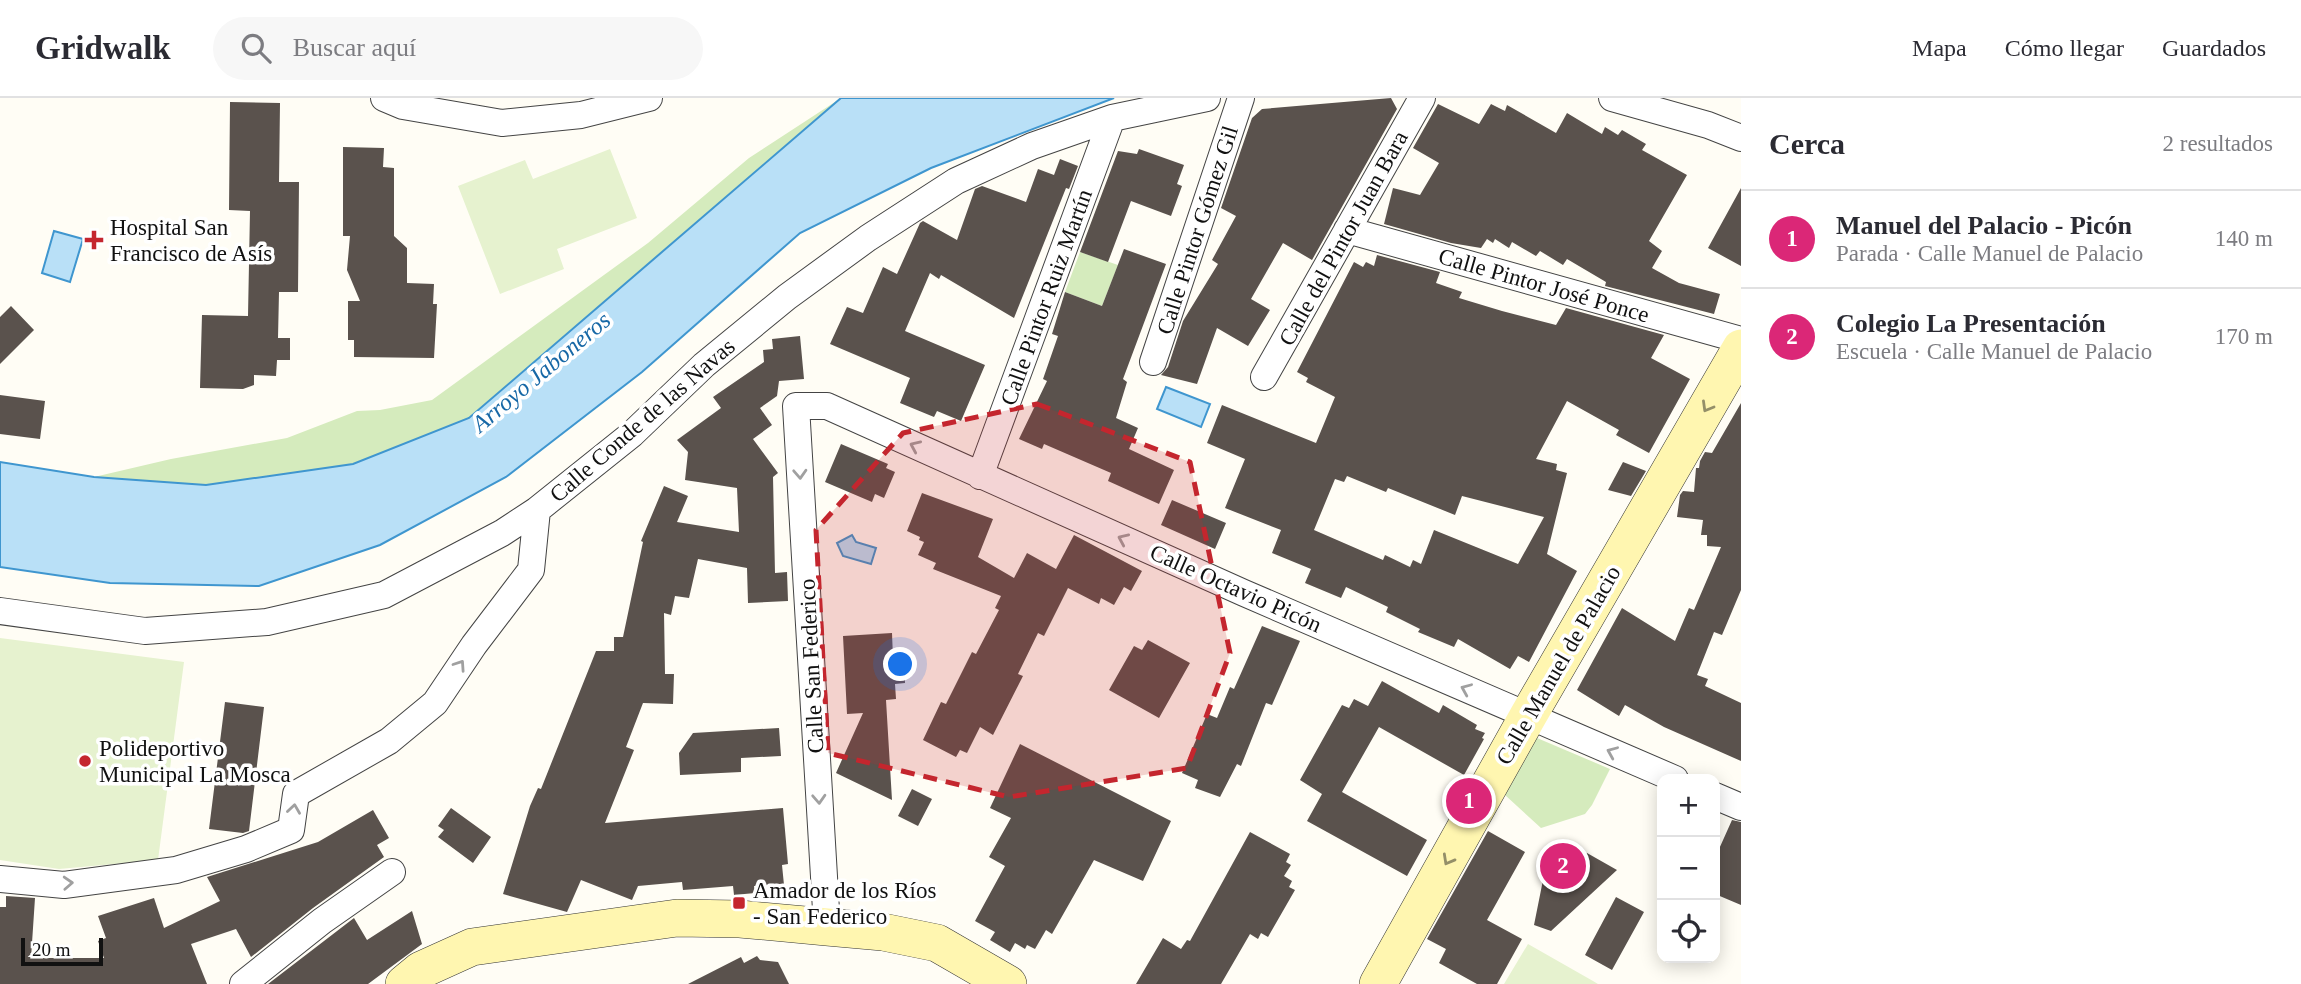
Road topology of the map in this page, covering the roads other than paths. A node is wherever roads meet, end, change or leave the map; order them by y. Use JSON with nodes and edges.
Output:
{"nodes":[{"id":1,"x":384,"y":98,"type":"edge"},
{"id":2,"x":649,"y":98,"type":"edge"},
{"id":3,"x":1207,"y":98,"type":"edge"},
{"id":4,"x":1241,"y":98,"type":"edge"},
{"id":5,"x":1422,"y":98,"type":"edge"},
{"id":6,"x":1612,"y":98,"type":"edge"},
{"id":7,"x":1111,"y":118,"type":"junction"},
{"id":8,"x":1741,"y":138,"type":"edge"},
{"id":9,"x":1347,"y":230,"type":"junction"},
{"id":10,"x":1741,"y":340,"type":"edge"},
{"id":11,"x":1741,"y":348,"type":"edge"},
{"id":12,"x":1153,"y":362,"type":"dead end"},
{"id":13,"x":1264,"y":377,"type":"dead end"},
{"id":14,"x":796,"y":406,"type":"joint"},
{"id":15,"x":981,"y":475,"type":"junction"},
{"id":16,"x":537,"y":510,"type":"junction"},
{"id":17,"x":0,"y":611,"type":"edge"},
{"id":18,"x":1528,"y":716,"type":"junction"},
{"id":19,"x":1663,"y":774,"type":"edge"},
{"id":20,"x":1720,"y":798,"type":"edge"},
{"id":21,"x":1741,"y":807,"type":"edge"},
{"id":22,"x":392,"y":872,"type":"dead end"},
{"id":23,"x":0,"y":879,"type":"edge"},
{"id":24,"x":827,"y":927,"type":"junction"},
{"id":25,"x":243,"y":984,"type":"edge"},
{"id":26,"x":404,"y":984,"type":"edge"},
{"id":27,"x":1007,"y":984,"type":"edge"},
{"id":28,"x":1378,"y":984,"type":"edge"}],
"edges":[{"from":1,"to":2,"type":"street"},
{"from":3,"to":7,"type":"street","name":"Calle Conde de las Navas"},
{"from":4,"to":12,"type":"street","name":"Calle Pintor Gómez Gil"},
{"from":5,"to":9,"type":"street","name":"Calle del Pintor Juan Bara"},
{"from":6,"to":8,"type":"street"},
{"from":7,"to":15,"type":"street","name":"Calle Pintor Ruiz Martín"},
{"from":7,"to":16,"type":"street","name":"Calle Conde de las Navas"},
{"from":9,"to":10,"type":"street","name":"Calle Pintor José Ponce"},
{"from":9,"to":13,"type":"street","name":"Calle del Pintor Juan Bara"},
{"from":11,"to":18,"type":"street","name":"Calle Manuel de Palacio","one_way":true},
{"from":15,"to":14,"type":"street","name":"Calle Octavio Picón","one_way":true},
{"from":14,"to":24,"type":"street","name":"Calle San Federico","one_way":true},
{"from":18,"to":15,"type":"street","name":"Calle Octavio Picón","one_way":true},
{"from":16,"to":17,"type":"street","name":"Calle Conde de las Navas"},
{"from":23,"to":16,"type":"street","one_way":true},
{"from":19,"to":18,"type":"street","name":"Calle Octavio Picón","one_way":true},
{"from":18,"to":28,"type":"street","name":"Calle Manuel de Palacio","one_way":true},
{"from":20,"to":21,"type":"street"},
{"from":22,"to":25,"type":"street"},
{"from":24,"to":26,"type":"street"},
{"from":24,"to":27,"type":"street"}]}
